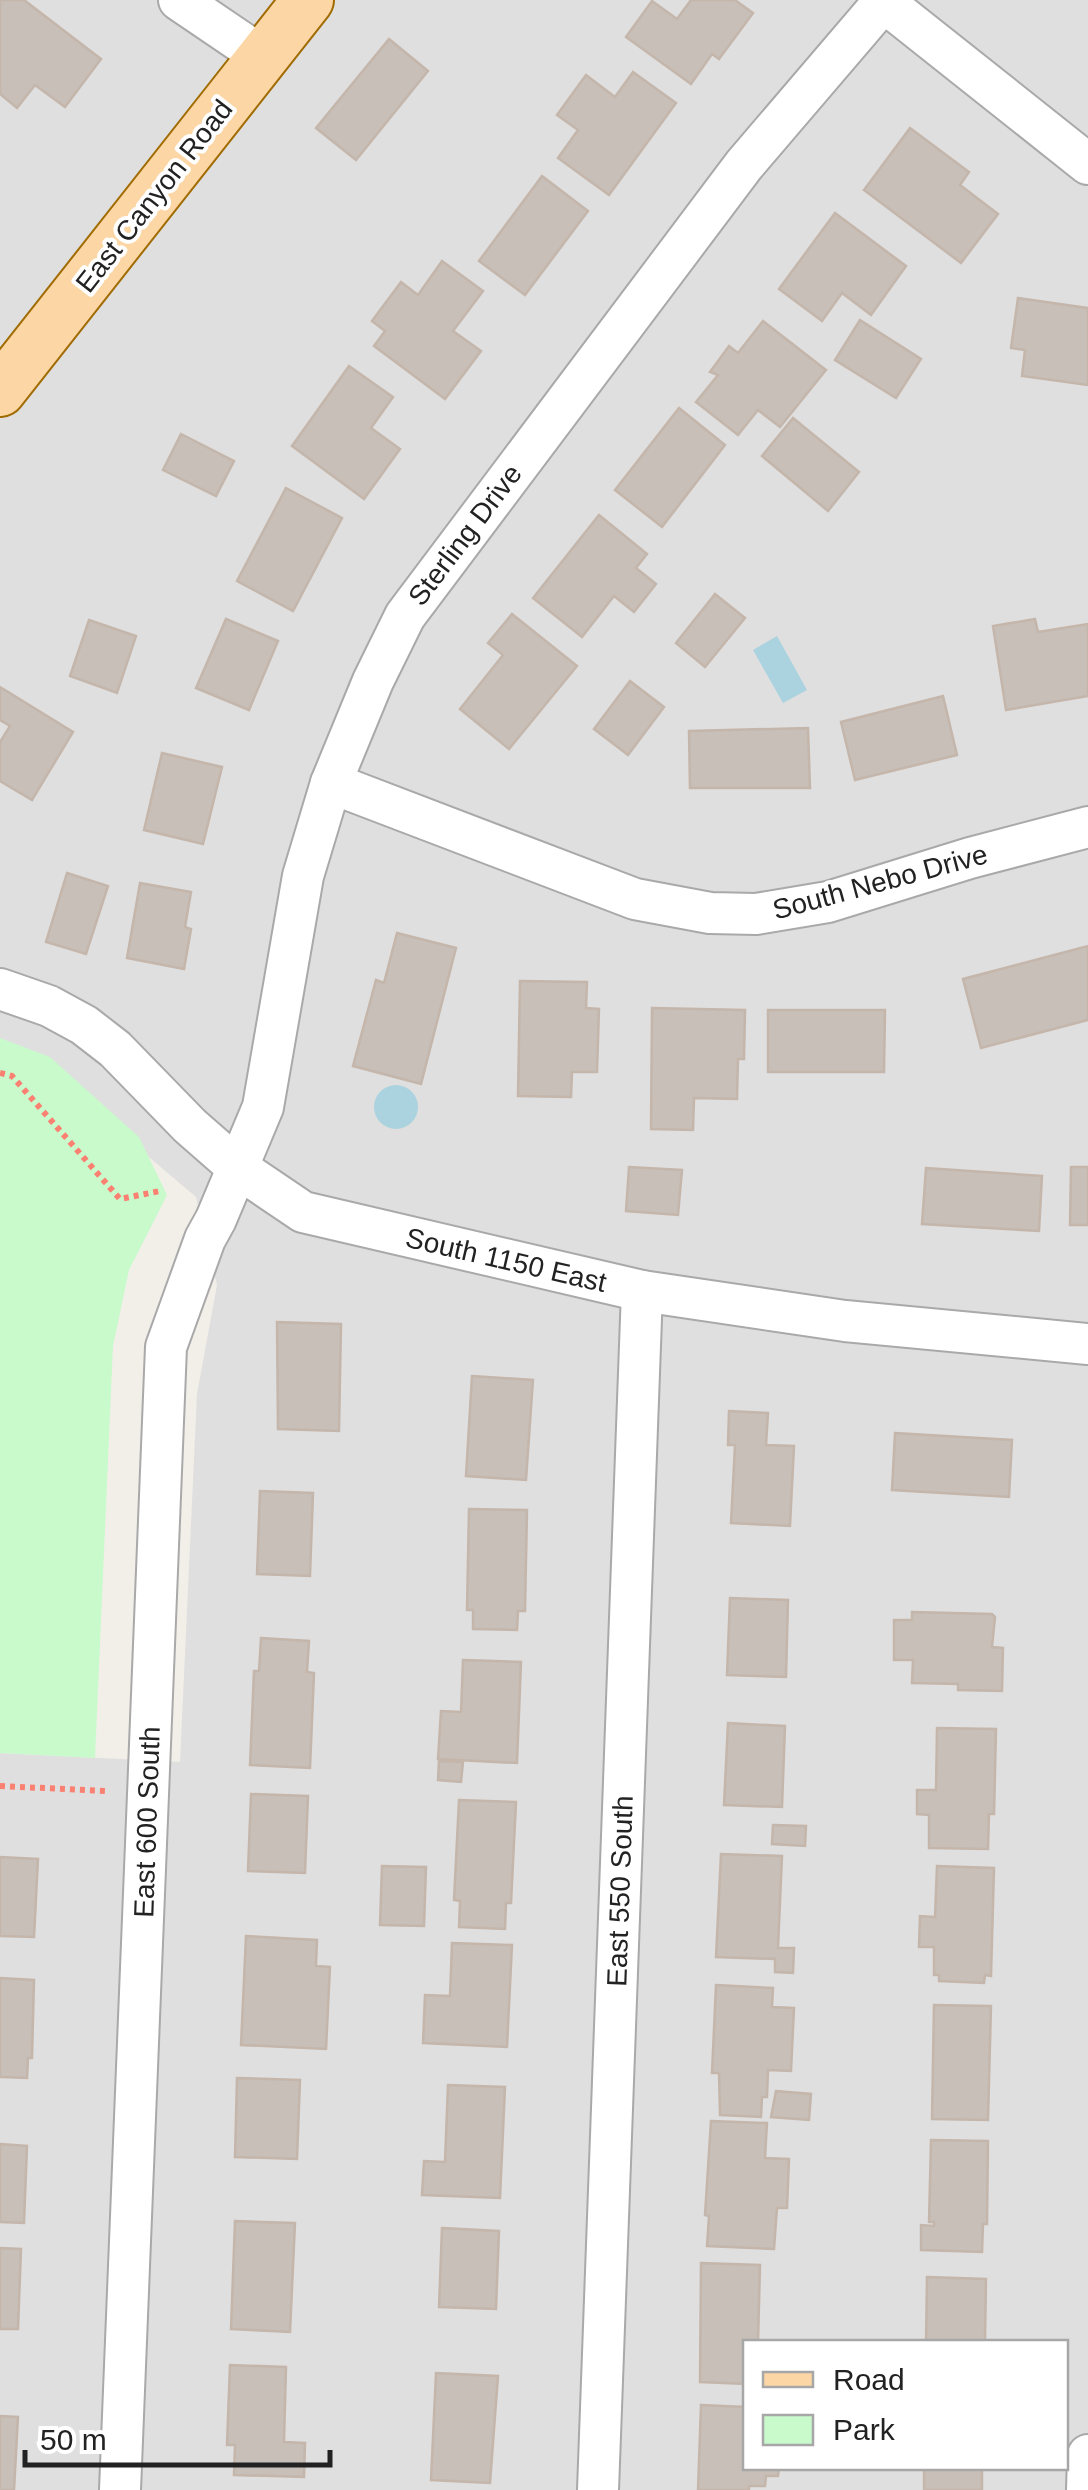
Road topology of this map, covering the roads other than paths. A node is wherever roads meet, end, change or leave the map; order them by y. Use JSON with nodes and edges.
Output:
{"nodes":[{"id":1,"x":179,"y":0,"type":"edge"},
{"id":2,"x":308,"y":0,"type":"edge"},
{"id":3,"x":885,"y":1,"type":"edge"},
{"id":4,"x":263,"y":57,"type":"junction"},
{"id":5,"x":1088,"y":164,"type":"edge"},
{"id":6,"x":0,"y":392,"type":"edge"},
{"id":7,"x":331,"y":782,"type":"junction"},
{"id":8,"x":1088,"y":827,"type":"edge"},
{"id":9,"x":0,"y":989,"type":"edge"},
{"id":10,"x":238,"y":1168,"type":"junction"},
{"id":11,"x":642,"y":1291,"type":"junction"},
{"id":12,"x":1088,"y":1344,"type":"edge"},
{"id":13,"x":1088,"y":2455,"type":"edge"},
{"id":14,"x":120,"y":2490,"type":"edge"},
{"id":15,"x":598,"y":2490,"type":"edge"},
{"id":16,"x":1087,"y":2490,"type":"edge"}],
"edges":[{"from":1,"to":4,"type":"street"},
{"from":2,"to":4,"type":"main road","name":"East Canyon Road"},
{"from":3,"to":5,"type":"street"},
{"from":3,"to":7,"type":"street","name":"Sterling Drive"},
{"from":4,"to":6,"type":"main road","name":"East Canyon Road"},
{"from":7,"to":8,"type":"street","name":"South Nebo Drive"},
{"from":7,"to":10,"type":"street","name":"Sterling Drive"},
{"from":9,"to":10,"type":"street","name":"South 1150 East"},
{"from":10,"to":11,"type":"street","name":"South 1150 East"},
{"from":10,"to":14,"type":"street","name":"East 600 South"},
{"from":11,"to":12,"type":"street","name":"South 1150 East"},
{"from":11,"to":15,"type":"street","name":"East 550 South"},
{"from":13,"to":16,"type":"street"}]}
